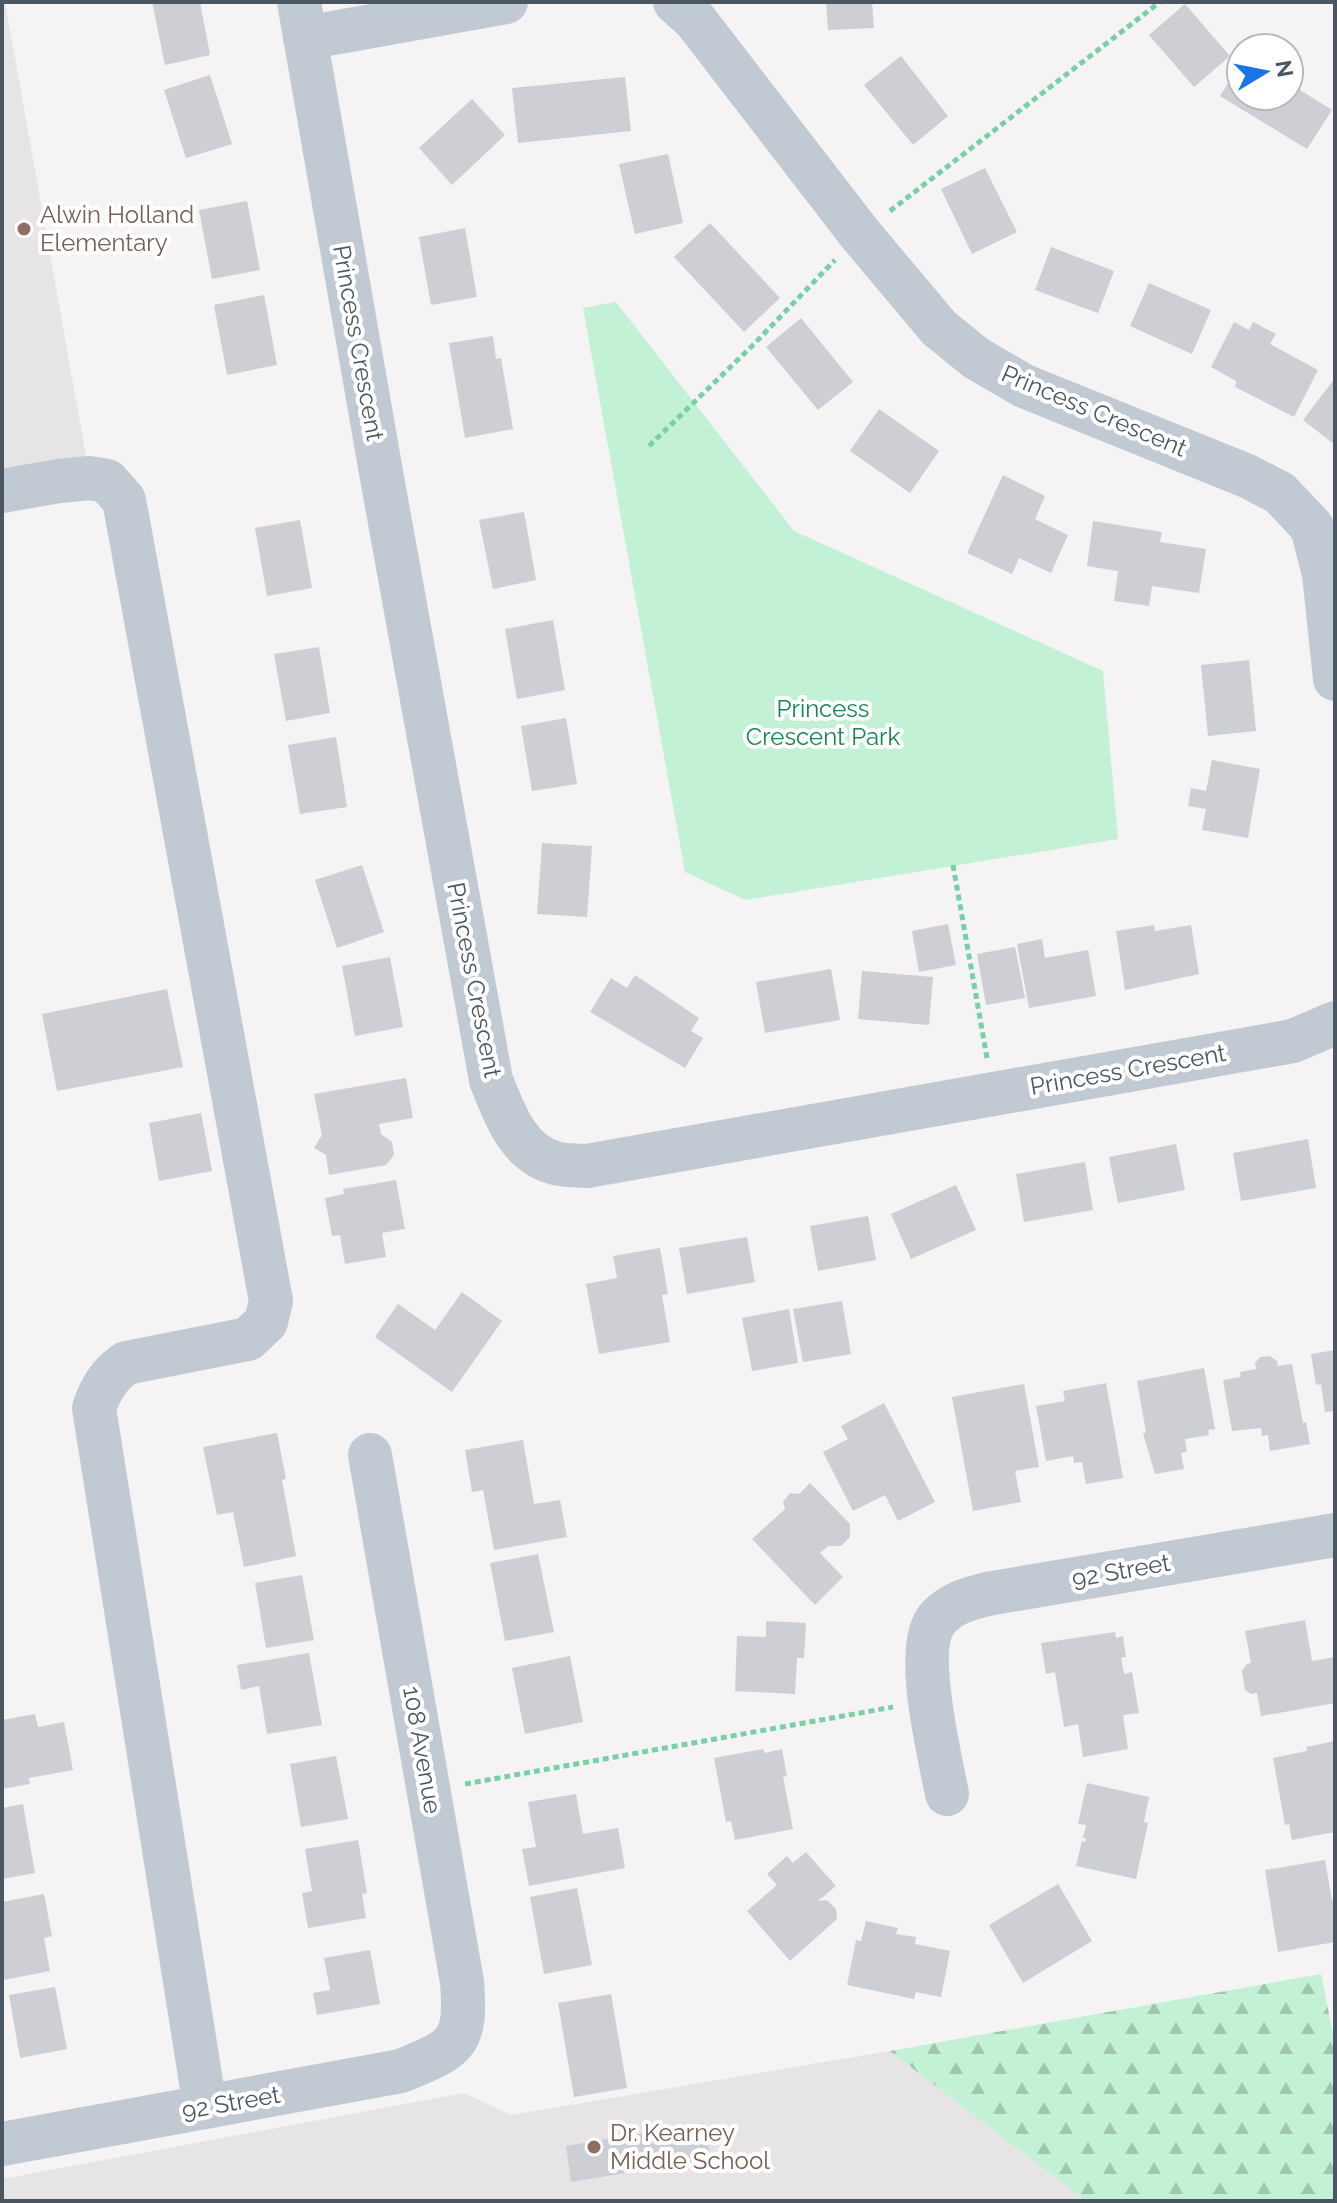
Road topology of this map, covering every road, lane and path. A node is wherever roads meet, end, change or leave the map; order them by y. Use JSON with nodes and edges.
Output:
{"nodes":[{"id":1,"x":506,"y":2,"type":"edge"},
{"id":2,"x":675,"y":2,"type":"edge"},
{"id":3,"x":1160,"y":2,"type":"edge"},
{"id":4,"x":302,"y":20,"type":"edge"},
{"id":5,"x":860,"y":234,"type":"junction"},
{"id":6,"x":649,"y":446,"type":"dead end"},
{"id":7,"x":2,"y":491,"type":"edge"},
{"id":8,"x":1335,"y":679,"type":"edge"},
{"id":9,"x":953,"y":865,"type":"dead end"},
{"id":10,"x":1335,"y":1023,"type":"edge"},
{"id":11,"x":994,"y":1094,"type":"junction"},
{"id":12,"x":370,"y":1455,"type":"dead end"},
{"id":13,"x":1335,"y":1535,"type":"edge"},
{"id":14,"x":929,"y":1700,"type":"junction"},
{"id":15,"x":430,"y":1790,"type":"junction"},
{"id":16,"x":947,"y":1794,"type":"dead end"},
{"id":17,"x":454,"y":2044,"type":"joint"},
{"id":18,"x":205,"y":2107,"type":"junction"},
{"id":19,"x":2,"y":2144,"type":"edge"}],
"edges":[{"from":1,"to":4,"type":"street","name":"Princess Crescent"},
{"from":2,"to":5,"type":"street","name":"Princess Crescent"},
{"from":3,"to":5,"type":"path"},
{"from":4,"to":11,"type":"street","name":"Princess Crescent"},
{"from":5,"to":6,"type":"path"},
{"from":5,"to":8,"type":"street","name":"Princess Crescent"},
{"from":7,"to":18,"type":"street"},
{"from":9,"to":11,"type":"path"},
{"from":10,"to":11,"type":"street","name":"Princess Crescent"},
{"from":12,"to":15,"type":"street","name":"108 Avenue"},
{"from":13,"to":14,"type":"street","name":"92 Street"},
{"from":14,"to":15,"type":"path"},
{"from":14,"to":16,"type":"street"},
{"from":15,"to":17,"type":"street","name":"108 Avenue"},
{"from":17,"to":18,"type":"street","name":"92 Street"},
{"from":18,"to":19,"type":"street","name":"92 Street"}]}
